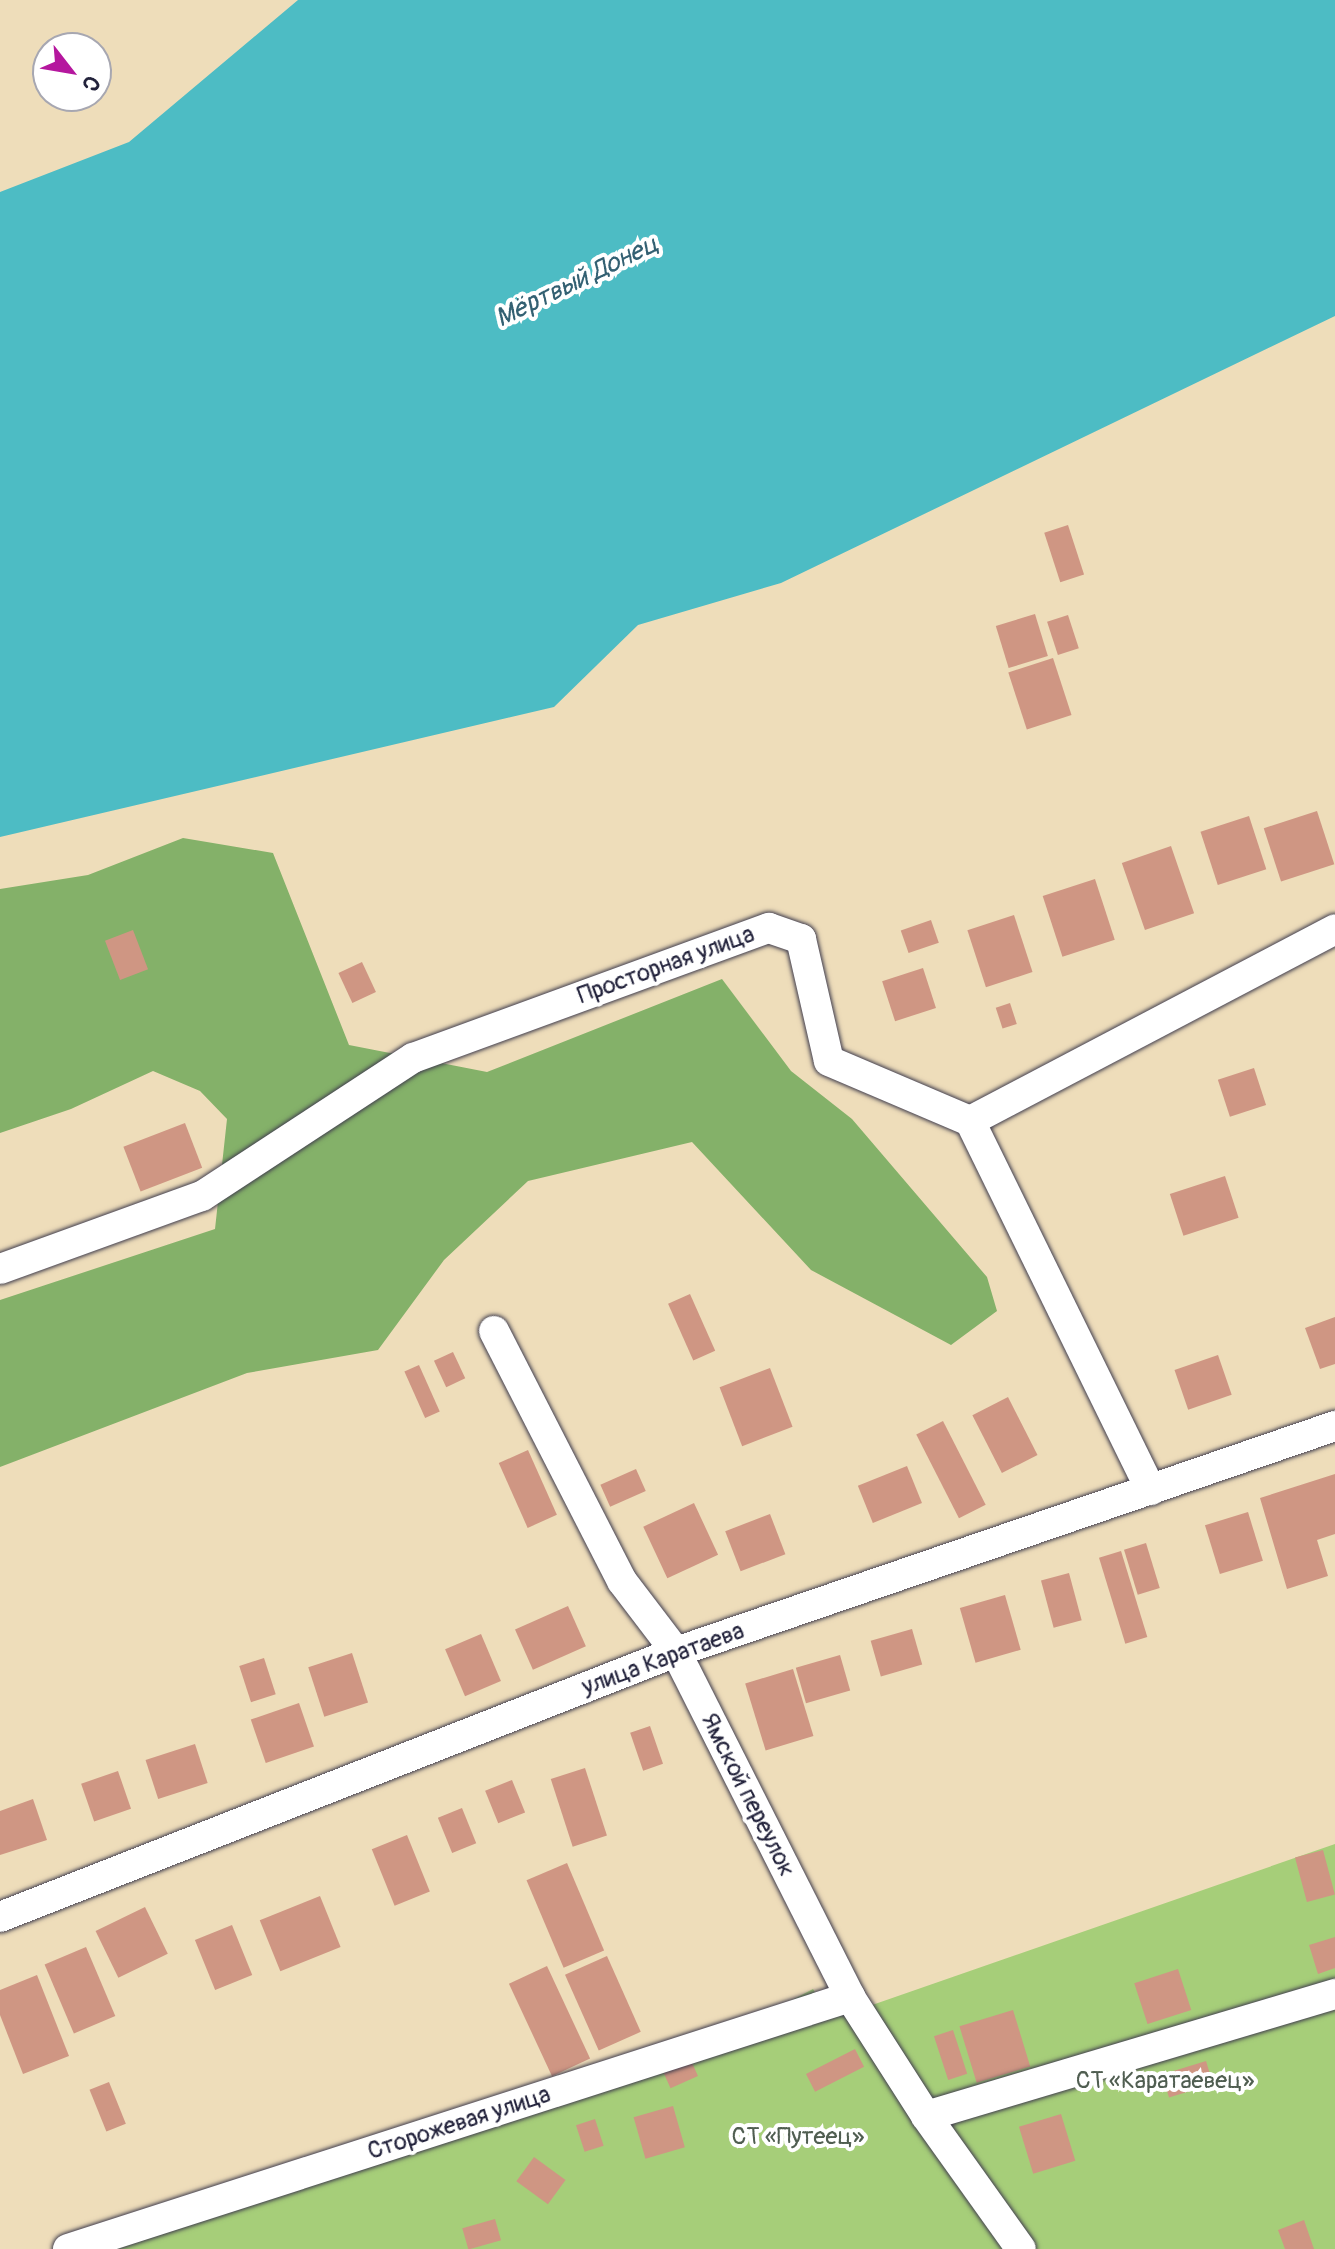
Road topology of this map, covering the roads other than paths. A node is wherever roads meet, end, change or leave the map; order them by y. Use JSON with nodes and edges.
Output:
{"nodes":[{"id":1,"x":1335,"y":929,"type":"edge"},
{"id":2,"x":970,"y":1121,"type":"junction"},
{"id":3,"x":0,"y":1269,"type":"edge"},
{"id":4,"x":494,"y":1331,"type":"dead end"},
{"id":5,"x":1335,"y":1426,"type":"edge"},
{"id":6,"x":1151,"y":1490,"type":"junction"},
{"id":7,"x":676,"y":1652,"type":"junction"},
{"id":8,"x":0,"y":1917,"type":"edge"},
{"id":9,"x":1335,"y":1994,"type":"edge"},
{"id":10,"x":850,"y":1997,"type":"junction"},
{"id":11,"x":926,"y":2116,"type":"junction"},
{"id":12,"x":68,"y":2249,"type":"edge"},
{"id":13,"x":1021,"y":2249,"type":"edge"}],
"edges":[{"from":1,"to":2,"type":"street"},
{"from":2,"to":3,"type":"street","name":"Просторная улица"},
{"from":2,"to":6,"type":"street"},
{"from":4,"to":7,"type":"street","name":"Ямской переулок"},
{"from":5,"to":6,"type":"street","name":"улица Каратаева"},
{"from":6,"to":7,"type":"street","name":"улица Каратаева"},
{"from":7,"to":8,"type":"street","name":"улица Каратаева"},
{"from":7,"to":10,"type":"street","name":"Ямской переулок"},
{"from":9,"to":11,"type":"street"},
{"from":10,"to":11,"type":"street","name":"Ямской переулок"},
{"from":10,"to":12,"type":"street","name":"Сторожевая улица"},
{"from":11,"to":13,"type":"street","name":"Ямской переулок"}]}
